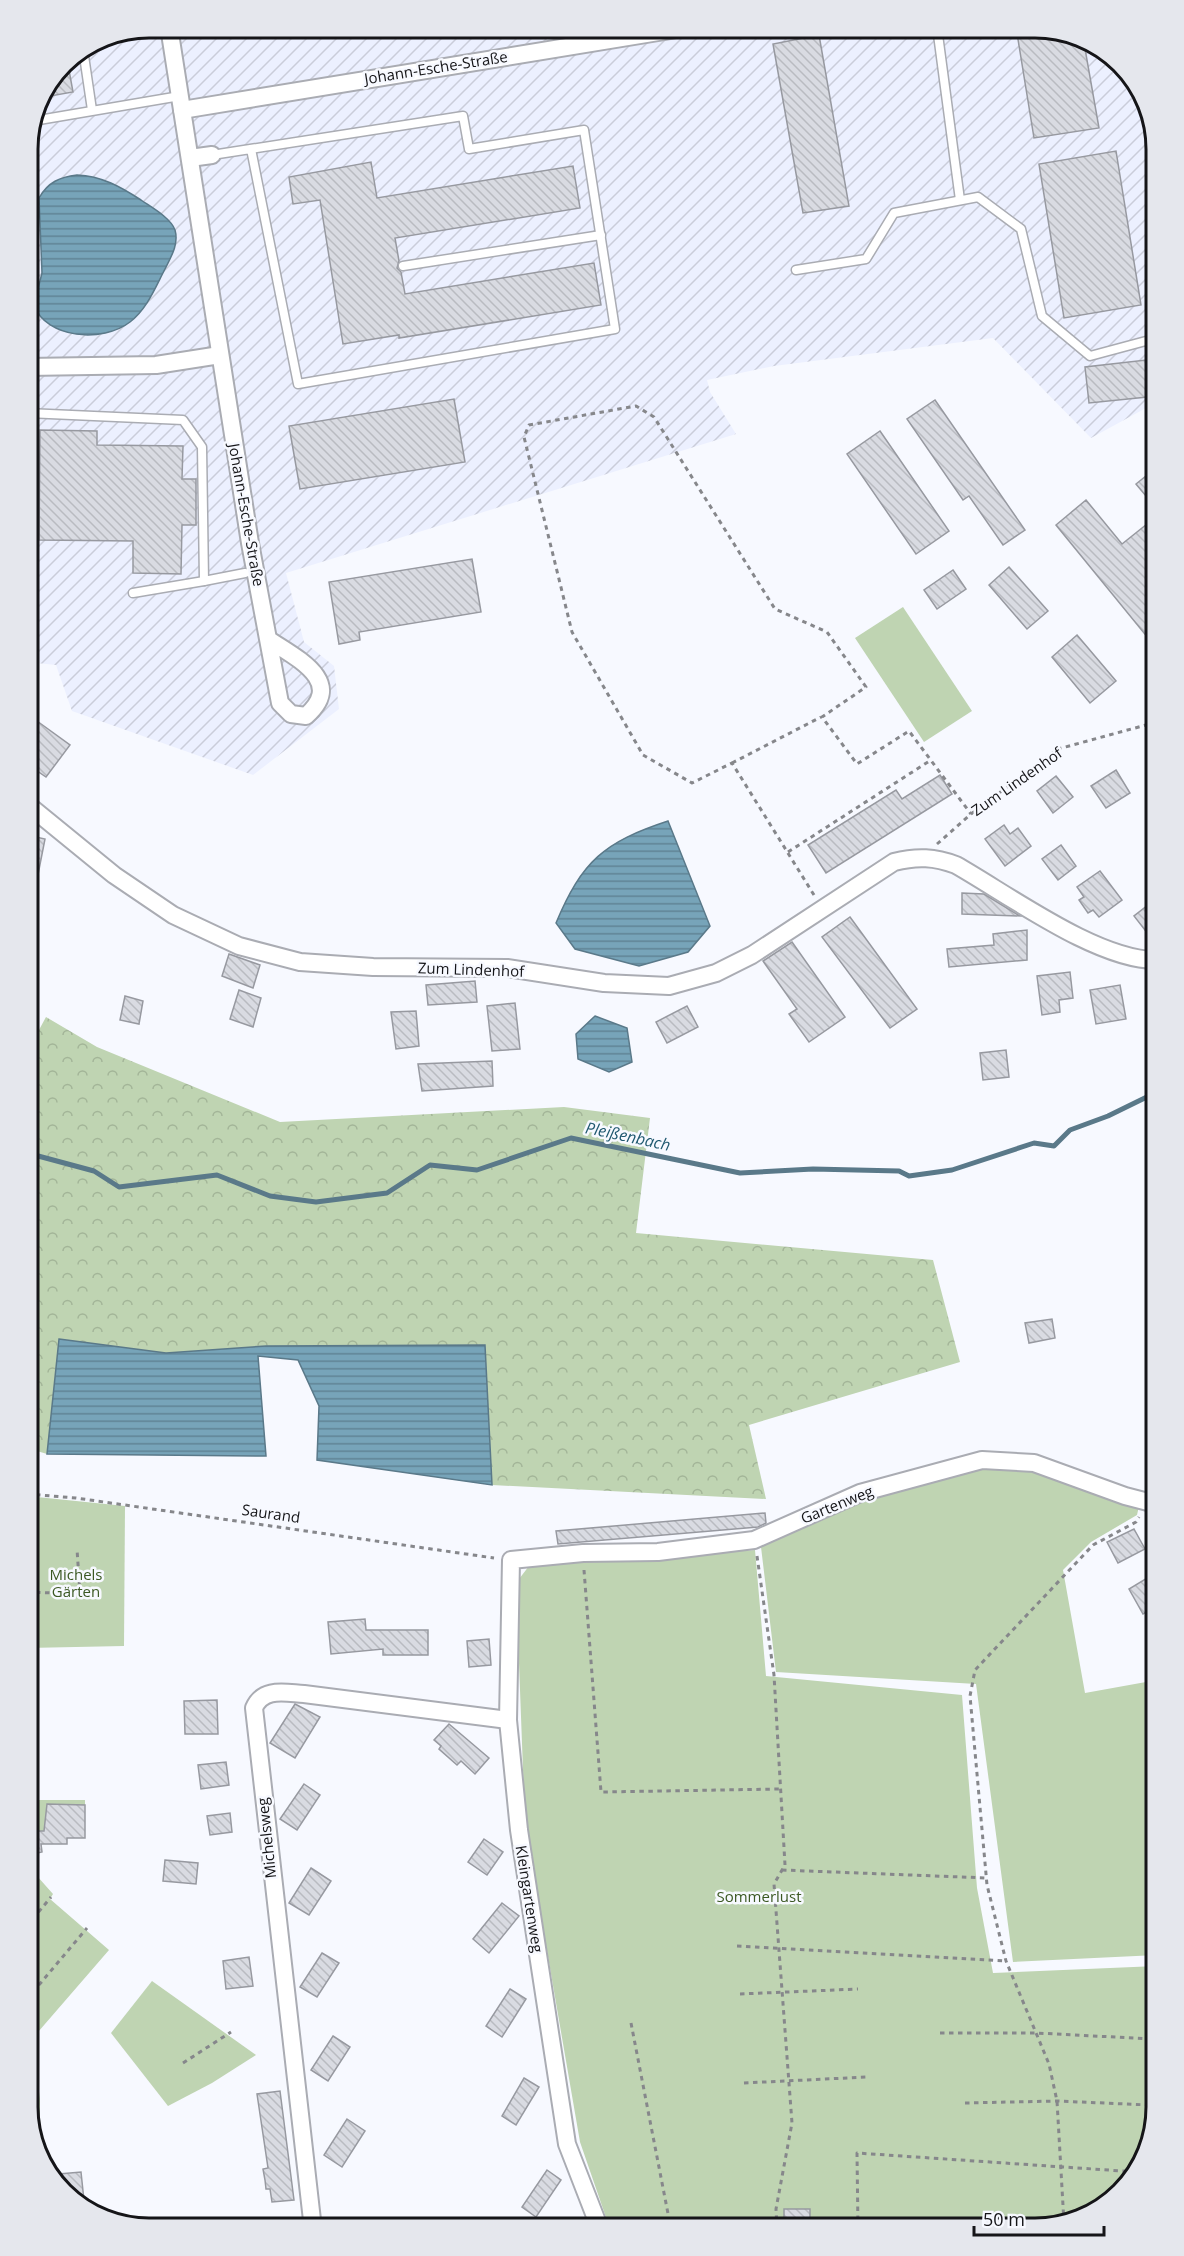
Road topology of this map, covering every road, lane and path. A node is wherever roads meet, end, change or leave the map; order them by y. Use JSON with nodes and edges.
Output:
{"nodes":[{"id":1,"x":171,"y":38,"type":"edge"},
{"id":2,"x":615,"y":38,"type":"edge"},
{"id":3,"x":938,"y":38,"type":"edge"},
{"id":4,"x":84,"y":58,"type":"edge"},
{"id":5,"x":181,"y":103,"type":"junction"},
{"id":6,"x":92,"y":110,"type":"junction"},
{"id":7,"x":41,"y":119,"type":"edge"},
{"id":8,"x":251,"y":149,"type":"junction"},
{"id":9,"x":212,"y":155,"type":"joint"},
{"id":10,"x":190,"y":158,"type":"junction"},
{"id":11,"x":960,"y":200,"type":"junction"},
{"id":12,"x":601,"y":236,"type":"junction"},
{"id":13,"x":403,"y":266,"type":"dead end"},
{"id":14,"x":796,"y":270,"type":"dead end"},
{"id":15,"x":1147,"y":341,"type":"edge"},
{"id":16,"x":220,"y":355,"type":"junction"},
{"id":17,"x":38,"y":368,"type":"edge"},
{"id":18,"x":38,"y":414,"type":"edge"},
{"id":19,"x":250,"y":572,"type":"junction"},
{"id":20,"x":204,"y":581,"type":"junction"},
{"id":21,"x":133,"y":593,"type":"dead end"},
{"id":22,"x":268,"y":639,"type":"dead end"},
{"id":23,"x":822,"y":717,"type":"junction"},
{"id":24,"x":1147,"y":725,"type":"edge"},
{"id":25,"x":931,"y":760,"type":"junction"},
{"id":26,"x":732,"y":763,"type":"junction"},
{"id":27,"x":38,"y":813,"type":"edge"},
{"id":28,"x":971,"y":814,"type":"junction"},
{"id":29,"x":788,"y":852,"type":"junction"},
{"id":30,"x":927,"y":857,"type":"junction"},
{"id":31,"x":822,"y":907,"type":"junction"},
{"id":32,"x":1147,"y":958,"type":"edge"},
{"id":33,"x":38,"y":1495,"type":"edge"},
{"id":34,"x":1147,"y":1500,"type":"edge"},
{"id":35,"x":1147,"y":1509,"type":"edge"},
{"id":36,"x":754,"y":1540,"type":"junction"},
{"id":37,"x":77,"y":1549,"type":"dead end"},
{"id":38,"x":583,"y":1554,"type":"junction"},
{"id":39,"x":511,"y":1560,"type":"junction"},
{"id":40,"x":38,"y":1592,"type":"edge"},
{"id":41,"x":508,"y":1720,"type":"junction"},
{"id":42,"x":780,"y":1789,"type":"junction"},
{"id":43,"x":782,"y":1870,"type":"junction"},
{"id":44,"x":987,"y":1878,"type":"junction"},
{"id":45,"x":51,"y":1897,"type":"dead end"},
{"id":46,"x":38,"y":1913,"type":"edge"},
{"id":47,"x":87,"y":1928,"type":"dead end"},
{"id":48,"x":737,"y":1946,"type":"dead end"},
{"id":49,"x":778,"y":1947,"type":"junction"},
{"id":50,"x":1006,"y":1961,"type":"junction"},
{"id":51,"x":38,"y":1986,"type":"edge"},
{"id":52,"x":858,"y":1989,"type":"dead end"},
{"id":53,"x":782,"y":1992,"type":"junction"},
{"id":54,"x":740,"y":1994,"type":"dead end"},
{"id":55,"x":631,"y":2023,"type":"dead end"},
{"id":56,"x":231,"y":2032,"type":"dead end"},
{"id":57,"x":940,"y":2033,"type":"dead end"},
{"id":58,"x":1036,"y":2033,"type":"junction"},
{"id":59,"x":1147,"y":2039,"type":"edge"},
{"id":60,"x":183,"y":2063,"type":"dead end"},
{"id":61,"x":867,"y":2077,"type":"dead end"},
{"id":62,"x":788,"y":2081,"type":"junction"},
{"id":63,"x":744,"y":2083,"type":"dead end"},
{"id":64,"x":1057,"y":2101,"type":"junction"},
{"id":65,"x":965,"y":2103,"type":"dead end"},
{"id":66,"x":1147,"y":2105,"type":"edge"},
{"id":67,"x":1062,"y":2167,"type":"junction"},
{"id":68,"x":1126,"y":2171,"type":"edge"},
{"id":69,"x":1064,"y":2215,"type":"edge"},
{"id":70,"x":312,"y":2218,"type":"edge"},
{"id":71,"x":596,"y":2218,"type":"edge"},
{"id":72,"x":669,"y":2218,"type":"edge"},
{"id":73,"x":776,"y":2218,"type":"edge"},
{"id":74,"x":858,"y":2218,"type":"edge"}],
"edges":[{"from":1,"to":5,"type":"street","name":"Johann-Esche-Straße"},
{"from":2,"to":5,"type":"street","name":"Johann-Esche-Straße"},
{"from":3,"to":11,"type":"lane"},
{"from":4,"to":6,"type":"lane"},
{"from":5,"to":6,"type":"lane"},
{"from":5,"to":10,"type":"street","name":"Johann-Esche-Straße"},
{"from":6,"to":7,"type":"lane"},
{"from":8,"to":9,"type":"lane"},
{"from":8,"to":12,"type":"lane"},
{"from":8,"to":12,"type":"lane"},
{"from":9,"to":10,"type":"street"},
{"from":10,"to":16,"type":"street","name":"Johann-Esche-Straße"},
{"from":11,"to":14,"type":"lane"},
{"from":11,"to":15,"type":"lane"},
{"from":12,"to":13,"type":"lane"},
{"from":16,"to":17,"type":"street"},
{"from":16,"to":19,"type":"street","name":"Johann-Esche-Straße"},
{"from":18,"to":20,"type":"lane"},
{"from":19,"to":20,"type":"lane"},
{"from":19,"to":22,"type":"street","name":"Johann-Esche-Straße"},
{"from":20,"to":21,"type":"lane"},
{"from":23,"to":25,"type":"path"},
{"from":23,"to":26,"type":"path"},
{"from":23,"to":26,"type":"path"},
{"from":24,"to":28,"type":"path","name":"Zum Lindenhof"},
{"from":25,"to":28,"type":"path"},
{"from":25,"to":29,"type":"path"},
{"from":26,"to":29,"type":"path"},
{"from":27,"to":31,"type":"street","name":"Zum Lindenhof"},
{"from":28,"to":30,"type":"path","name":"Zum Lindenhof"},
{"from":29,"to":31,"type":"path"},
{"from":30,"to":31,"type":"street","name":"Zum Lindenhof"},
{"from":30,"to":32,"type":"street","name":"Zum Lindenhof"},
{"from":33,"to":39,"type":"path","name":"Saurand"},
{"from":34,"to":36,"type":"street","name":"Gartenweg"},
{"from":35,"to":44,"type":"path"},
{"from":36,"to":38,"type":"street","name":"Gartenweg"},
{"from":36,"to":42,"type":"path"},
{"from":37,"to":40,"type":"path"},
{"from":38,"to":39,"type":"street","name":"Gartenweg"},
{"from":38,"to":42,"type":"path"},
{"from":39,"to":41,"type":"street","name":"Kleingartenweg"},
{"from":41,"to":70,"type":"street","name":"Michelsweg"},
{"from":41,"to":71,"type":"street","name":"Kleingartenweg"},
{"from":42,"to":43,"type":"path"},
{"from":43,"to":44,"type":"path"},
{"from":43,"to":49,"type":"path"},
{"from":44,"to":50,"type":"path"},
{"from":45,"to":46,"type":"path"},
{"from":47,"to":51,"type":"path"},
{"from":48,"to":49,"type":"path"},
{"from":49,"to":50,"type":"path"},
{"from":49,"to":53,"type":"path"},
{"from":50,"to":58,"type":"path"},
{"from":52,"to":53,"type":"path"},
{"from":53,"to":54,"type":"path"},
{"from":53,"to":62,"type":"path"},
{"from":55,"to":72,"type":"path"},
{"from":56,"to":60,"type":"path"},
{"from":57,"to":58,"type":"path"},
{"from":58,"to":59,"type":"path"},
{"from":58,"to":64,"type":"path"},
{"from":61,"to":62,"type":"path"},
{"from":62,"to":63,"type":"path"},
{"from":62,"to":73,"type":"path"},
{"from":64,"to":65,"type":"path"},
{"from":64,"to":66,"type":"path"},
{"from":64,"to":67,"type":"path"},
{"from":67,"to":68,"type":"path"},
{"from":67,"to":69,"type":"path"},
{"from":67,"to":74,"type":"path"}]}
